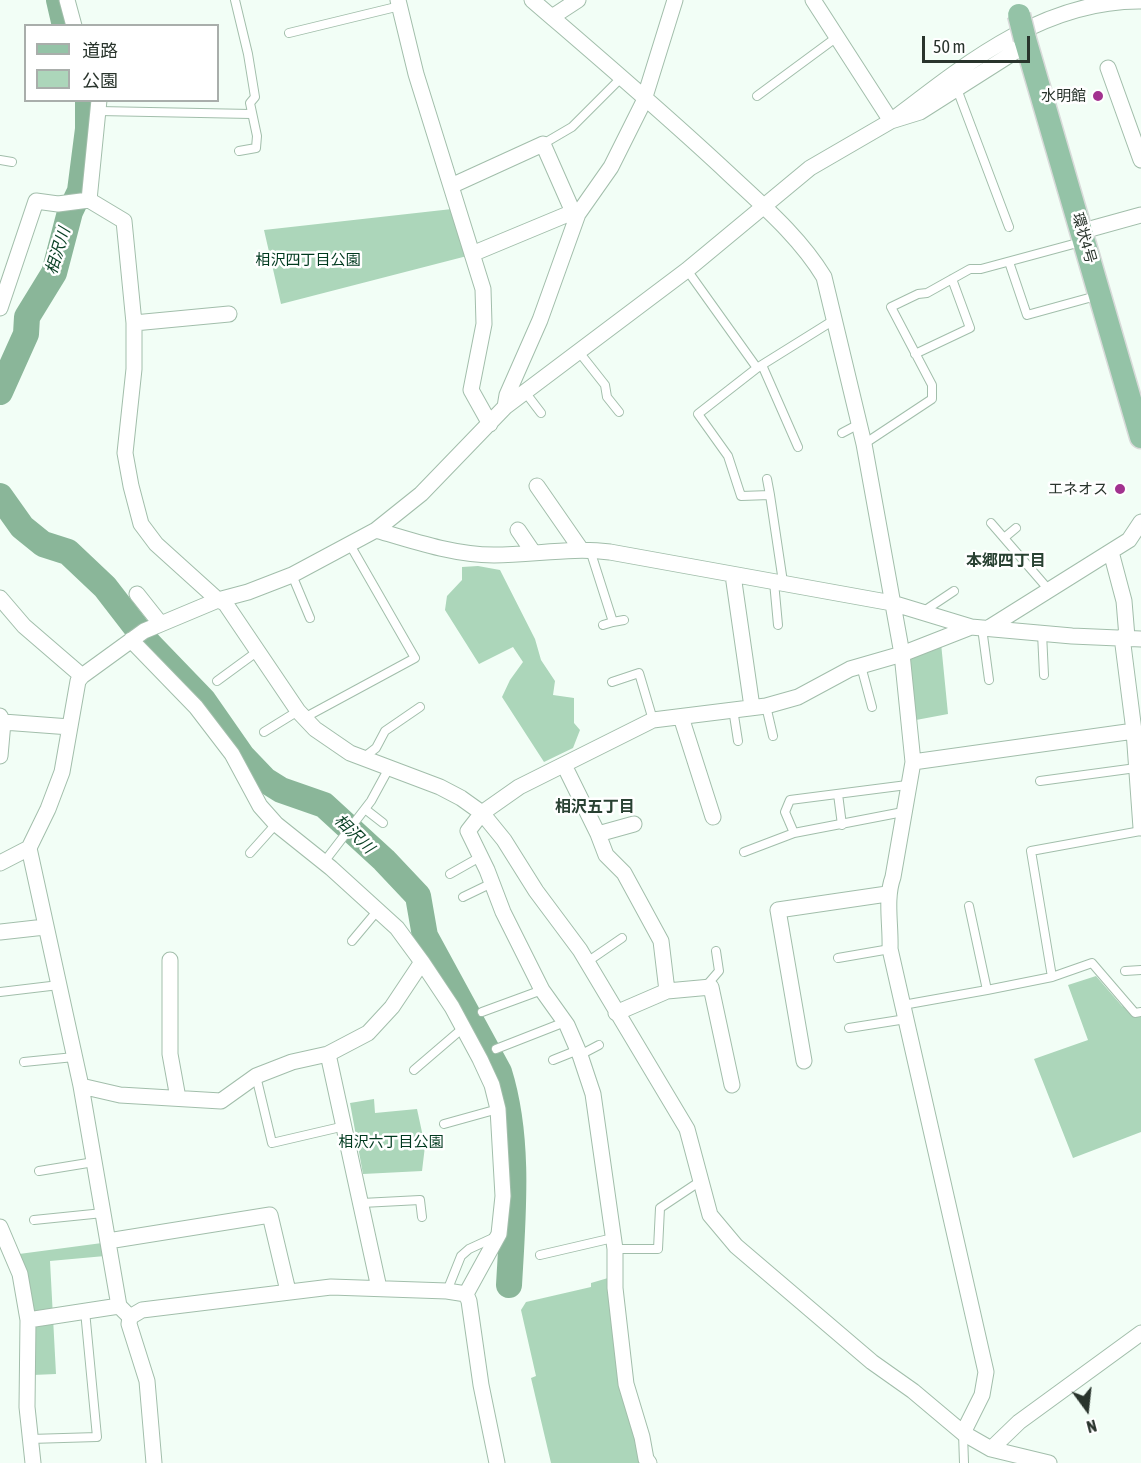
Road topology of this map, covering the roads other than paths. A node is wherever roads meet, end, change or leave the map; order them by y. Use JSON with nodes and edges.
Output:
{"nodes":[{"id":1,"x":67,"y":0,"type":"edge"},
{"id":2,"x":235,"y":0,"type":"edge"},
{"id":3,"x":532,"y":0,"type":"edge"},
{"id":4,"x":578,"y":0,"type":"edge"},
{"id":5,"x":675,"y":0,"type":"edge"},
{"id":6,"x":813,"y":0,"type":"edge"},
{"id":7,"x":1115,"y":0,"type":"edge"},
{"id":8,"x":1141,"y":1,"type":"edge"},
{"id":9,"x":399,"y":3,"type":"edge"},
{"id":10,"x":1017,"y":8,"type":"edge"},
{"id":11,"x":552,"y":17,"type":"junction"},
{"id":12,"x":73,"y":24,"type":"edge"},
{"id":13,"x":289,"y":33,"type":"dead end"},
{"id":14,"x":837,"y":37,"type":"junction"},
{"id":15,"x":1026,"y":42,"type":"junction"},
{"id":16,"x":1108,"y":68,"type":"dead end"},
{"id":17,"x":621,"y":78,"type":"junction"},
{"id":18,"x":957,"y":89,"type":"junction"},
{"id":19,"x":645,"y":96,"type":"junction"},
{"id":20,"x":757,"y":96,"type":"dead end"},
{"id":21,"x":99,"y":106,"type":"edge"},
{"id":22,"x":251,"y":114,"type":"junction"},
{"id":23,"x":891,"y":121,"type":"junction"},
{"id":24,"x":543,"y":144,"type":"junction"},
{"id":25,"x":239,"y":151,"type":"dead end"},
{"id":26,"x":0,"y":160,"type":"edge"},
{"id":27,"x":1141,"y":160,"type":"edge"},
{"id":28,"x":12,"y":162,"type":"dead end"},
{"id":29,"x":451,"y":186,"type":"junction"},
{"id":30,"x":85,"y":200,"type":"junction"},
{"id":31,"x":763,"y":206,"type":"junction"},
{"id":32,"x":576,"y":213,"type":"junction"},
{"id":33,"x":1141,"y":215,"type":"edge"},
{"id":34,"x":1009,"y":227,"type":"dead end"},
{"id":35,"x":1084,"y":236,"type":"junction"},
{"id":36,"x":472,"y":254,"type":"junction"},
{"id":37,"x":1009,"y":262,"type":"junction"},
{"id":38,"x":687,"y":270,"type":"junction"},
{"id":39,"x":952,"y":279,"type":"junction"},
{"id":40,"x":1101,"y":295,"type":"junction"},
{"id":41,"x":0,"y":308,"type":"edge"},
{"id":42,"x":229,"y":314,"type":"dead end"},
{"id":43,"x":834,"y":320,"type":"junction"},
{"id":44,"x":134,"y":323,"type":"junction"},
{"id":45,"x":579,"y":351,"type":"junction"},
{"id":46,"x":915,"y":354,"type":"junction"},
{"id":47,"x":760,"y":367,"type":"junction"},
{"id":48,"x":525,"y":392,"type":"junction"},
{"id":49,"x":505,"y":407,"type":"junction"},
{"id":50,"x":619,"y":412,"type":"dead end"},
{"id":51,"x":541,"y":413,"type":"dead end"},
{"id":52,"x":490,"y":424,"type":"junction"},
{"id":53,"x":860,"y":424,"type":"junction"},
{"id":54,"x":842,"y":432,"type":"dead end"},
{"id":55,"x":1141,"y":437,"type":"edge"},
{"id":56,"x":864,"y":444,"type":"junction"},
{"id":57,"x":798,"y":447,"type":"dead end"},
{"id":58,"x":767,"y":479,"type":"dead end"},
{"id":59,"x":537,"y":486,"type":"dead end"},
{"id":60,"x":770,"y":495,"type":"junction"},
{"id":61,"x":1141,"y":522,"type":"edge"},
{"id":62,"x":991,"y":523,"type":"dead end"},
{"id":63,"x":1016,"y":528,"type":"dead end"},
{"id":64,"x":376,"y":530,"type":"junction"},
{"id":65,"x":518,"y":530,"type":"dead end"},
{"id":66,"x":1004,"y":538,"type":"junction"},
{"id":67,"x":349,"y":543,"type":"junction"},
{"id":68,"x":585,"y":549,"type":"junction"},
{"id":69,"x":533,"y":552,"type":"junction"},
{"id":70,"x":1111,"y":552,"type":"junction"},
{"id":71,"x":292,"y":575,"type":"junction"},
{"id":72,"x":733,"y":575,"type":"junction"},
{"id":73,"x":779,"y":581,"type":"junction"},
{"id":74,"x":954,"y":591,"type":"dead end"},
{"id":75,"x":1050,"y":591,"type":"junction"},
{"id":76,"x":137,"y":594,"type":"dead end"},
{"id":77,"x":0,"y":598,"type":"edge"},
{"id":78,"x":218,"y":600,"type":"junction"},
{"id":79,"x":892,"y":603,"type":"junction"},
{"id":80,"x":923,"y":612,"type":"junction"},
{"id":81,"x":310,"y":618,"type":"dead end"},
{"id":82,"x":624,"y":620,"type":"dead end"},
{"id":83,"x":613,"y":621,"type":"junction"},
{"id":84,"x":160,"y":623,"type":"junction"},
{"id":85,"x":603,"y":625,"type":"dead end"},
{"id":86,"x":778,"y":625,"type":"dead end"},
{"id":87,"x":981,"y":627,"type":"junction"},
{"id":88,"x":1042,"y":633,"type":"junction"},
{"id":89,"x":137,"y":636,"type":"junction"},
{"id":90,"x":1130,"y":638,"type":"edge"},
{"id":91,"x":258,"y":651,"type":"junction"},
{"id":92,"x":902,"y":654,"type":"junction"},
{"id":93,"x":861,"y":666,"type":"junction"},
{"id":94,"x":1044,"y":675,"type":"dead end"},
{"id":95,"x":82,"y":676,"type":"junction"},
{"id":96,"x":989,"y":680,"type":"dead end"},
{"id":97,"x":217,"y":681,"type":"dead end"},
{"id":98,"x":612,"y":682,"type":"dead end"},
{"id":99,"x":759,"y":706,"type":"junction"},
{"id":100,"x":420,"y":707,"type":"dead end"},
{"id":101,"x":872,"y":707,"type":"dead end"},
{"id":102,"x":733,"y":709,"type":"junction"},
{"id":103,"x":301,"y":714,"type":"junction"},
{"id":104,"x":681,"y":717,"type":"junction"},
{"id":105,"x":1,"y":719,"type":"edge"},
{"id":106,"x":653,"y":720,"type":"junction"},
{"id":107,"x":70,"y":727,"type":"junction"},
{"id":108,"x":1134,"y":731,"type":"junction"},
{"id":109,"x":264,"y":732,"type":"dead end"},
{"id":110,"x":773,"y":736,"type":"dead end"},
{"id":111,"x":738,"y":741,"type":"dead end"},
{"id":112,"x":0,"y":756,"type":"edge"},
{"id":113,"x":363,"y":758,"type":"junction"},
{"id":114,"x":913,"y":762,"type":"junction"},
{"id":115,"x":564,"y":765,"type":"junction"},
{"id":116,"x":389,"y":768,"type":"junction"},
{"id":117,"x":1136,"y":768,"type":"junction"},
{"id":118,"x":1040,"y":781,"type":"dead end"},
{"id":119,"x":908,"y":785,"type":"junction"},
{"id":120,"x":838,"y":794,"type":"junction"},
{"id":121,"x":365,"y":809,"type":"junction"},
{"id":122,"x":903,"y":812,"type":"junction"},
{"id":123,"x":482,"y":813,"type":"junction"},
{"id":124,"x":713,"y":817,"type":"dead end"},
{"id":125,"x":383,"y":823,"type":"dead end"},
{"id":126,"x":276,"y":824,"type":"junction"},
{"id":127,"x":634,"y":825,"type":"dead end"},
{"id":128,"x":842,"y":825,"type":"junction"},
{"id":129,"x":1141,"y":830,"type":"edge"},
{"id":130,"x":794,"y":833,"type":"junction"},
{"id":131,"x":598,"y":834,"type":"junction"},
{"id":132,"x":29,"y":848,"type":"junction"},
{"id":133,"x":744,"y":852,"type":"dead end"},
{"id":134,"x":250,"y":853,"type":"dead end"},
{"id":135,"x":480,"y":857,"type":"junction"},
{"id":136,"x":324,"y":862,"type":"junction"},
{"id":137,"x":0,"y":863,"type":"edge"},
{"id":138,"x":450,"y":874,"type":"dead end"},
{"id":139,"x":492,"y":883,"type":"junction"},
{"id":140,"x":887,"y":894,"type":"junction"},
{"id":141,"x":463,"y":897,"type":"dead end"},
{"id":142,"x":969,"y":906,"type":"dead end"},
{"id":143,"x":378,"y":910,"type":"junction"},
{"id":144,"x":45,"y":927,"type":"junction"},
{"id":145,"x":0,"y":932,"type":"edge"},
{"id":146,"x":622,"y":938,"type":"dead end"},
{"id":147,"x":352,"y":940,"type":"dead end"},
{"id":148,"x":890,"y":949,"type":"junction"},
{"id":149,"x":716,"y":951,"type":"dead end"},
{"id":150,"x":838,"y":958,"type":"dead end"},
{"id":151,"x":170,"y":960,"type":"dead end"},
{"id":152,"x":422,"y":962,"type":"junction"},
{"id":153,"x":587,"y":962,"type":"junction"},
{"id":154,"x":1141,"y":970,"type":"edge"},
{"id":155,"x":1125,"y":971,"type":"dead end"},
{"id":156,"x":1052,"y":977,"type":"junction"},
{"id":157,"x":59,"y":985,"type":"junction"},
{"id":158,"x":705,"y":987,"type":"junction"},
{"id":159,"x":542,"y":990,"type":"junction"},
{"id":160,"x":987,"y":990,"type":"junction"},
{"id":161,"x":667,"y":991,"type":"junction"},
{"id":162,"x":0,"y":992,"type":"edge"},
{"id":163,"x":482,"y":1012,"type":"dead end"},
{"id":164,"x":904,"y":1012,"type":"junction"},
{"id":165,"x":1141,"y":1012,"type":"edge"},
{"id":166,"x":616,"y":1013,"type":"junction"},
{"id":167,"x":565,"y":1022,"type":"junction"},
{"id":168,"x":849,"y":1028,"type":"dead end"},
{"id":169,"x":463,"y":1029,"type":"junction"},
{"id":170,"x":599,"y":1045,"type":"dead end"},
{"id":171,"x":496,"y":1049,"type":"dead end"},
{"id":172,"x":579,"y":1053,"type":"junction"},
{"id":173,"x":328,"y":1054,"type":"junction"},
{"id":174,"x":74,"y":1058,"type":"junction"},
{"id":175,"x":553,"y":1060,"type":"dead end"},
{"id":176,"x":804,"y":1061,"type":"dead end"},
{"id":177,"x":24,"y":1062,"type":"dead end"},
{"id":178,"x":414,"y":1070,"type":"dead end"},
{"id":179,"x":256,"y":1076,"type":"junction"},
{"id":180,"x":732,"y":1085,"type":"dead end"},
{"id":181,"x":81,"y":1086,"type":"junction"},
{"id":182,"x":178,"y":1098,"type":"junction"},
{"id":183,"x":498,"y":1109,"type":"junction"},
{"id":184,"x":444,"y":1124,"type":"dead end"},
{"id":185,"x":345,"y":1126,"type":"junction"},
{"id":186,"x":94,"y":1162,"type":"junction"},
{"id":187,"x":39,"y":1171,"type":"dead end"},
{"id":188,"x":702,"y":1180,"type":"junction"},
{"id":189,"x":362,"y":1203,"type":"junction"},
{"id":190,"x":103,"y":1213,"type":"junction"},
{"id":191,"x":422,"y":1216,"type":"dead end"},
{"id":192,"x":34,"y":1220,"type":"dead end"},
{"id":193,"x":0,"y":1227,"type":"edge"},
{"id":194,"x":499,"y":1234,"type":"junction"},
{"id":195,"x":108,"y":1241,"type":"junction"},
{"id":196,"x":614,"y":1243,"type":"junction"},
{"id":197,"x":540,"y":1255,"type":"dead end"},
{"id":198,"x":379,"y":1288,"type":"junction"},
{"id":199,"x":288,"y":1291,"type":"junction"},
{"id":200,"x":447,"y":1291,"type":"junction"},
{"id":201,"x":465,"y":1294,"type":"junction"},
{"id":202,"x":84,"y":1311,"type":"junction"},
{"id":203,"x":124,"y":1311,"type":"junction"},
{"id":204,"x":28,"y":1320,"type":"junction"},
{"id":205,"x":1141,"y":1333,"type":"edge"},
{"id":206,"x":963,"y":1433,"type":"junction"},
{"id":207,"x":30,"y":1439,"type":"junction"},
{"id":208,"x":991,"y":1449,"type":"junction"},
{"id":209,"x":33,"y":1463,"type":"edge"},
{"id":210,"x":154,"y":1463,"type":"edge"},
{"id":211,"x":497,"y":1463,"type":"edge"},
{"id":212,"x":649,"y":1463,"type":"edge"},
{"id":213,"x":964,"y":1463,"type":"edge"},
{"id":214,"x":1049,"y":1463,"type":"edge"}],
"edges":[{"from":1,"to":12,"type":"street"},
{"from":2,"to":22,"type":"lane"},
{"from":3,"to":11,"type":"street"},
{"from":4,"to":11,"type":"street"},
{"from":5,"to":19,"type":"street"},
{"from":6,"to":14,"type":"street"},
{"from":7,"to":8,"type":"street"},
{"from":7,"to":23,"type":"street"},
{"from":9,"to":13,"type":"lane"},
{"from":9,"to":29,"type":"street"},
{"from":10,"to":15,"type":"main road","name":"環状4号","bridge":true},
{"from":11,"to":17,"type":"street"},
{"from":14,"to":20,"type":"lane"},
{"from":14,"to":23,"type":"street"},
{"from":15,"to":18,"type":"street"},
{"from":15,"to":35,"type":"main road","name":"環状4号"},
{"from":16,"to":27,"type":"street"},
{"from":17,"to":19,"type":"street"},
{"from":17,"to":24,"type":"lane"},
{"from":18,"to":23,"type":"street"},
{"from":18,"to":34,"type":"lane"},
{"from":19,"to":31,"type":"street"},
{"from":19,"to":32,"type":"street"},
{"from":21,"to":22,"type":"lane"},
{"from":21,"to":30,"type":"street"},
{"from":22,"to":25,"type":"lane"},
{"from":23,"to":31,"type":"street"},
{"from":24,"to":29,"type":"street"},
{"from":24,"to":32,"type":"street"},
{"from":26,"to":28,"type":"lane"},
{"from":29,"to":36,"type":"street"},
{"from":30,"to":41,"type":"street"},
{"from":30,"to":44,"type":"street"},
{"from":31,"to":38,"type":"street"},
{"from":31,"to":43,"type":"street"},
{"from":32,"to":36,"type":"street"},
{"from":32,"to":49,"type":"street"},
{"from":33,"to":35,"type":"street"},
{"from":35,"to":37,"type":"lane"},
{"from":35,"to":40,"type":"main road","name":"環状4号"},
{"from":36,"to":52,"type":"street"},
{"from":37,"to":39,"type":"lane"},
{"from":37,"to":40,"type":"lane"},
{"from":38,"to":45,"type":"street"},
{"from":38,"to":47,"type":"lane"},
{"from":39,"to":46,"type":"lane"},
{"from":39,"to":46,"type":"lane"},
{"from":40,"to":55,"type":"main road","name":"環状4号"},
{"from":42,"to":44,"type":"street"},
{"from":43,"to":47,"type":"lane"},
{"from":43,"to":53,"type":"street"},
{"from":44,"to":78,"type":"street"},
{"from":45,"to":48,"type":"street"},
{"from":45,"to":50,"type":"lane"},
{"from":46,"to":56,"type":"lane"},
{"from":47,"to":57,"type":"lane"},
{"from":47,"to":60,"type":"lane"},
{"from":48,"to":49,"type":"street"},
{"from":48,"to":51,"type":"lane"},
{"from":49,"to":52,"type":"street"},
{"from":52,"to":64,"type":"street"},
{"from":53,"to":54,"type":"lane"},
{"from":53,"to":56,"type":"street"},
{"from":56,"to":79,"type":"street"},
{"from":58,"to":60,"type":"lane"},
{"from":59,"to":68,"type":"street"},
{"from":60,"to":73,"type":"lane"},
{"from":61,"to":70,"type":"street"},
{"from":62,"to":66,"type":"lane"},
{"from":63,"to":66,"type":"lane"},
{"from":64,"to":67,"type":"street"},
{"from":64,"to":69,"type":"street"},
{"from":65,"to":69,"type":"street"},
{"from":66,"to":75,"type":"lane"},
{"from":67,"to":71,"type":"street"},
{"from":67,"to":103,"type":"lane"},
{"from":68,"to":69,"type":"street"},
{"from":68,"to":72,"type":"street"},
{"from":68,"to":83,"type":"lane"},
{"from":70,"to":75,"type":"street"},
{"from":70,"to":90,"type":"street"},
{"from":71,"to":78,"type":"street"},
{"from":71,"to":81,"type":"lane"},
{"from":72,"to":73,"type":"street"},
{"from":72,"to":99,"type":"street"},
{"from":73,"to":79,"type":"street"},
{"from":73,"to":86,"type":"lane"},
{"from":74,"to":80,"type":"lane"},
{"from":75,"to":87,"type":"street"},
{"from":76,"to":84,"type":"street"},
{"from":77,"to":95,"type":"street"},
{"from":78,"to":84,"type":"street"},
{"from":78,"to":91,"type":"street"},
{"from":79,"to":80,"type":"street"},
{"from":79,"to":92,"type":"street"},
{"from":80,"to":87,"type":"street"},
{"from":82,"to":83,"type":"lane"},
{"from":83,"to":85,"type":"lane"},
{"from":84,"to":89,"type":"street"},
{"from":87,"to":88,"type":"street"},
{"from":87,"to":92,"type":"street"},
{"from":87,"to":96,"type":"lane"},
{"from":88,"to":90,"type":"street"},
{"from":88,"to":94,"type":"lane"},
{"from":89,"to":95,"type":"street"},
{"from":89,"to":126,"type":"street"},
{"from":90,"to":108,"type":"street"},
{"from":91,"to":97,"type":"lane"},
{"from":91,"to":103,"type":"street"},
{"from":92,"to":93,"type":"street"},
{"from":92,"to":114,"type":"street"},
{"from":93,"to":99,"type":"street"},
{"from":93,"to":101,"type":"lane"},
{"from":95,"to":107,"type":"street"},
{"from":98,"to":106,"type":"lane"},
{"from":99,"to":102,"type":"street"},
{"from":99,"to":110,"type":"lane"},
{"from":100,"to":113,"type":"lane"},
{"from":102,"to":104,"type":"street"},
{"from":102,"to":111,"type":"lane"},
{"from":103,"to":109,"type":"lane"},
{"from":103,"to":113,"type":"street"},
{"from":104,"to":106,"type":"street"},
{"from":104,"to":124,"type":"street"},
{"from":105,"to":107,"type":"street"},
{"from":105,"to":112,"type":"street"},
{"from":106,"to":115,"type":"street"},
{"from":107,"to":132,"type":"street"},
{"from":108,"to":114,"type":"street"},
{"from":108,"to":117,"type":"street"},
{"from":113,"to":116,"type":"street"},
{"from":114,"to":119,"type":"street"},
{"from":115,"to":123,"type":"street"},
{"from":115,"to":131,"type":"street"},
{"from":116,"to":121,"type":"lane"},
{"from":116,"to":123,"type":"street"},
{"from":117,"to":118,"type":"lane"},
{"from":117,"to":129,"type":"street"},
{"from":119,"to":120,"type":"lane"},
{"from":119,"to":122,"type":"street"},
{"from":120,"to":128,"type":"lane"},
{"from":120,"to":130,"type":"lane"},
{"from":121,"to":125,"type":"lane"},
{"from":121,"to":136,"type":"lane"},
{"from":122,"to":128,"type":"lane"},
{"from":122,"to":140,"type":"street"},
{"from":123,"to":135,"type":"street"},
{"from":123,"to":153,"type":"street"},
{"from":126,"to":134,"type":"lane"},
{"from":126,"to":136,"type":"street"},
{"from":127,"to":131,"type":"street"},
{"from":128,"to":130,"type":"lane"},
{"from":129,"to":156,"type":"lane"},
{"from":130,"to":133,"type":"lane"},
{"from":131,"to":161,"type":"street"},
{"from":132,"to":137,"type":"street"},
{"from":132,"to":144,"type":"street"},
{"from":135,"to":138,"type":"lane"},
{"from":135,"to":139,"type":"street"},
{"from":136,"to":143,"type":"street"},
{"from":139,"to":141,"type":"lane"},
{"from":139,"to":159,"type":"street"},
{"from":140,"to":148,"type":"street"},
{"from":140,"to":176,"type":"street"},
{"from":142,"to":160,"type":"lane"},
{"from":143,"to":147,"type":"lane"},
{"from":143,"to":152,"type":"street"},
{"from":144,"to":145,"type":"street"},
{"from":144,"to":157,"type":"street"},
{"from":146,"to":153,"type":"lane"},
{"from":148,"to":150,"type":"lane"},
{"from":148,"to":164,"type":"street"},
{"from":149,"to":158,"type":"lane"},
{"from":151,"to":182,"type":"street"},
{"from":152,"to":169,"type":"street"},
{"from":152,"to":173,"type":"street"},
{"from":153,"to":166,"type":"street"},
{"from":154,"to":155,"type":"lane"},
{"from":156,"to":160,"type":"lane"},
{"from":156,"to":165,"type":"lane"},
{"from":157,"to":162,"type":"lane"},
{"from":157,"to":174,"type":"street"},
{"from":158,"to":161,"type":"street"},
{"from":158,"to":180,"type":"street"},
{"from":159,"to":163,"type":"lane"},
{"from":159,"to":167,"type":"street"},
{"from":160,"to":164,"type":"lane"},
{"from":161,"to":166,"type":"street"},
{"from":164,"to":168,"type":"lane"},
{"from":164,"to":206,"type":"street"},
{"from":166,"to":188,"type":"street"},
{"from":167,"to":171,"type":"lane"},
{"from":167,"to":172,"type":"street"},
{"from":169,"to":178,"type":"lane"},
{"from":169,"to":183,"type":"street"},
{"from":170,"to":172,"type":"lane"},
{"from":172,"to":175,"type":"lane"},
{"from":172,"to":196,"type":"street"},
{"from":173,"to":179,"type":"street"},
{"from":173,"to":185,"type":"street"},
{"from":174,"to":177,"type":"lane"},
{"from":174,"to":181,"type":"street"},
{"from":179,"to":182,"type":"street"},
{"from":179,"to":185,"type":"lane"},
{"from":181,"to":182,"type":"street"},
{"from":181,"to":186,"type":"street"},
{"from":183,"to":184,"type":"lane"},
{"from":183,"to":194,"type":"street"},
{"from":185,"to":189,"type":"street"},
{"from":186,"to":187,"type":"lane"},
{"from":186,"to":190,"type":"street"},
{"from":188,"to":196,"type":"lane"},
{"from":188,"to":206,"type":"street"},
{"from":189,"to":191,"type":"lane"},
{"from":189,"to":198,"type":"street"},
{"from":190,"to":192,"type":"lane"},
{"from":190,"to":195,"type":"street"},
{"from":193,"to":204,"type":"street"},
{"from":194,"to":200,"type":"lane"},
{"from":194,"to":201,"type":"street"},
{"from":195,"to":199,"type":"street"},
{"from":195,"to":203,"type":"street"},
{"from":196,"to":197,"type":"lane"},
{"from":196,"to":212,"type":"street"},
{"from":198,"to":199,"type":"street"},
{"from":198,"to":200,"type":"street"},
{"from":199,"to":203,"type":"street"},
{"from":200,"to":201,"type":"street"},
{"from":201,"to":211,"type":"street"},
{"from":202,"to":203,"type":"street"},
{"from":202,"to":204,"type":"street"},
{"from":202,"to":207,"type":"lane"},
{"from":203,"to":210,"type":"street"},
{"from":204,"to":207,"type":"street"},
{"from":205,"to":208,"type":"street"},
{"from":206,"to":208,"type":"street"},
{"from":206,"to":213,"type":"lane"},
{"from":207,"to":209,"type":"street"},
{"from":208,"to":214,"type":"street"}]}
